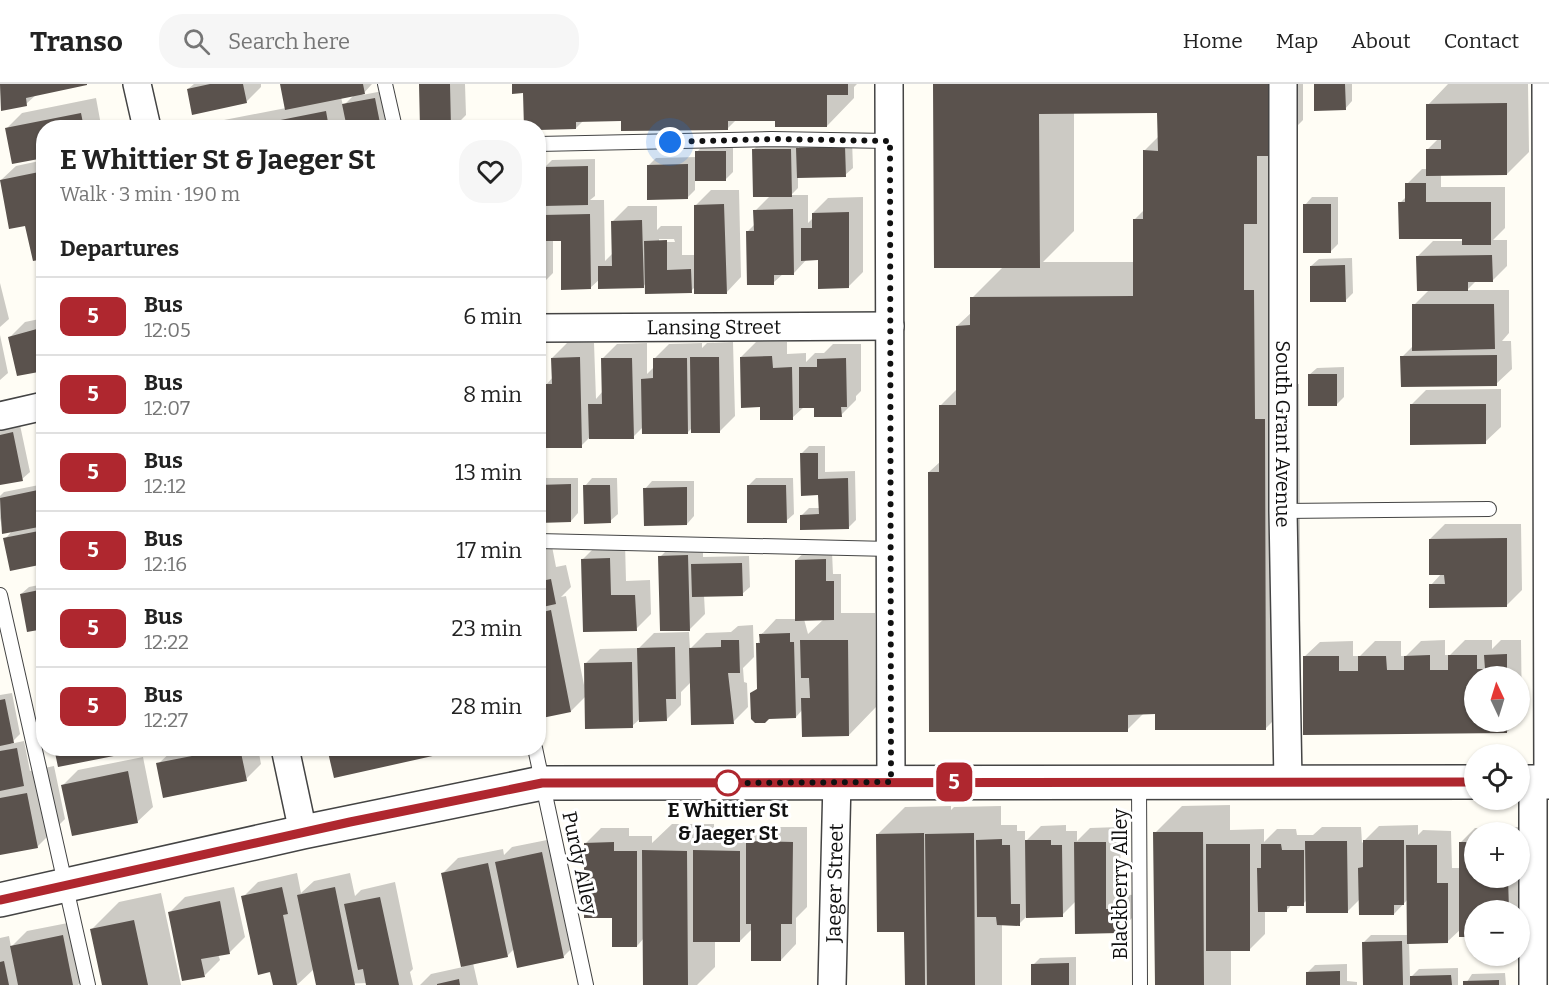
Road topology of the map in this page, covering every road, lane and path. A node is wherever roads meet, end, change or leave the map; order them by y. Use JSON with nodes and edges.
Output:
{"nodes":[{"id":1,"x":137,"y":84,"type":"edge"},
{"id":2,"x":385,"y":84,"type":"edge"},
{"id":3,"x":889,"y":84,"type":"edge"},
{"id":4,"x":1283,"y":84,"type":"edge"},
{"id":5,"x":1546,"y":84,"type":"edge"},
{"id":6,"x":145,"y":120,"type":"edge"},
{"id":7,"x":393,"y":120,"type":"edge"},
{"id":8,"x":890,"y":141,"type":"junction"},
{"id":9,"x":546,"y":144,"type":"edge"},
{"id":10,"x":1548,"y":178,"type":"edge"},
{"id":11,"x":890,"y":326,"type":"junction"},
{"id":12,"x":546,"y":328,"type":"edge"},
{"id":13,"x":36,"y":408,"type":"edge"},
{"id":14,"x":0,"y":416,"type":"edge"},
{"id":15,"x":1489,"y":509,"type":"dead end"},
{"id":16,"x":1283,"y":511,"type":"junction"},
{"id":17,"x":1548,"y":528,"type":"edge"},
{"id":18,"x":546,"y":541,"type":"edge"},
{"id":19,"x":890,"y":549,"type":"junction"},
{"id":20,"x":0,"y":595,"type":"edge"},
{"id":21,"x":36,"y":753,"type":"edge"},
{"id":22,"x":37,"y":756,"type":"edge"},
{"id":23,"x":287,"y":756,"type":"edge"},
{"id":24,"x":537,"y":756,"type":"edge"},
{"id":25,"x":837,"y":781,"type":"junction"},
{"id":26,"x":891,"y":782,"type":"junction"},
{"id":27,"x":1288,"y":782,"type":"junction"},
{"id":28,"x":1464,"y":782,"type":"edge"},
{"id":29,"x":1537,"y":782,"type":"edge"},
{"id":30,"x":542,"y":783,"type":"junction"},
{"id":31,"x":1139,"y":783,"type":"junction"},
{"id":32,"x":303,"y":832,"type":"junction"},
{"id":33,"x":66,"y":885,"type":"junction"},
{"id":34,"x":0,"y":900,"type":"edge"},
{"id":35,"x":88,"y":985,"type":"edge"},
{"id":36,"x":586,"y":985,"type":"edge"},
{"id":37,"x":832,"y":985,"type":"edge"},
{"id":38,"x":1140,"y":985,"type":"edge"},
{"id":39,"x":1533,"y":985,"type":"edge"}],
"edges":[{"from":1,"to":6,"type":"street"},
{"from":2,"to":7,"type":"lane"},
{"from":3,"to":8,"type":"street"},
{"from":4,"to":16,"type":"street","name":"South Grant Avenue"},
{"from":5,"to":10,"type":"street"},
{"from":8,"to":9,"type":"lane"},
{"from":8,"to":11,"type":"street"},
{"from":10,"to":17,"type":"street"},
{"from":11,"to":12,"type":"street","name":"Lansing Street"},
{"from":11,"to":19,"type":"street"},
{"from":13,"to":14,"type":"street"},
{"from":15,"to":16,"type":"lane"},
{"from":16,"to":27,"type":"street","name":"South Grant Avenue"},
{"from":17,"to":29,"type":"street"},
{"from":18,"to":19,"type":"lane"},
{"from":19,"to":26,"type":"street"},
{"from":20,"to":21,"type":"lane"},
{"from":22,"to":33,"type":"lane"},
{"from":23,"to":32,"type":"street"},
{"from":24,"to":30,"type":"lane","name":"Purdy Alley"},
{"from":25,"to":26,"type":"street"},
{"from":25,"to":30,"type":"street"},
{"from":25,"to":37,"type":"street","name":"Jaeger Street"},
{"from":26,"to":31,"type":"street"},
{"from":27,"to":28,"type":"street"},
{"from":27,"to":31,"type":"street"},
{"from":29,"to":39,"type":"street"},
{"from":30,"to":32,"type":"street"},
{"from":30,"to":36,"type":"lane","name":"Purdy Alley"},
{"from":31,"to":38,"type":"lane","name":"Blackberry Alley"},
{"from":32,"to":33,"type":"street"},
{"from":33,"to":34,"type":"street"},
{"from":33,"to":35,"type":"lane"}]}
